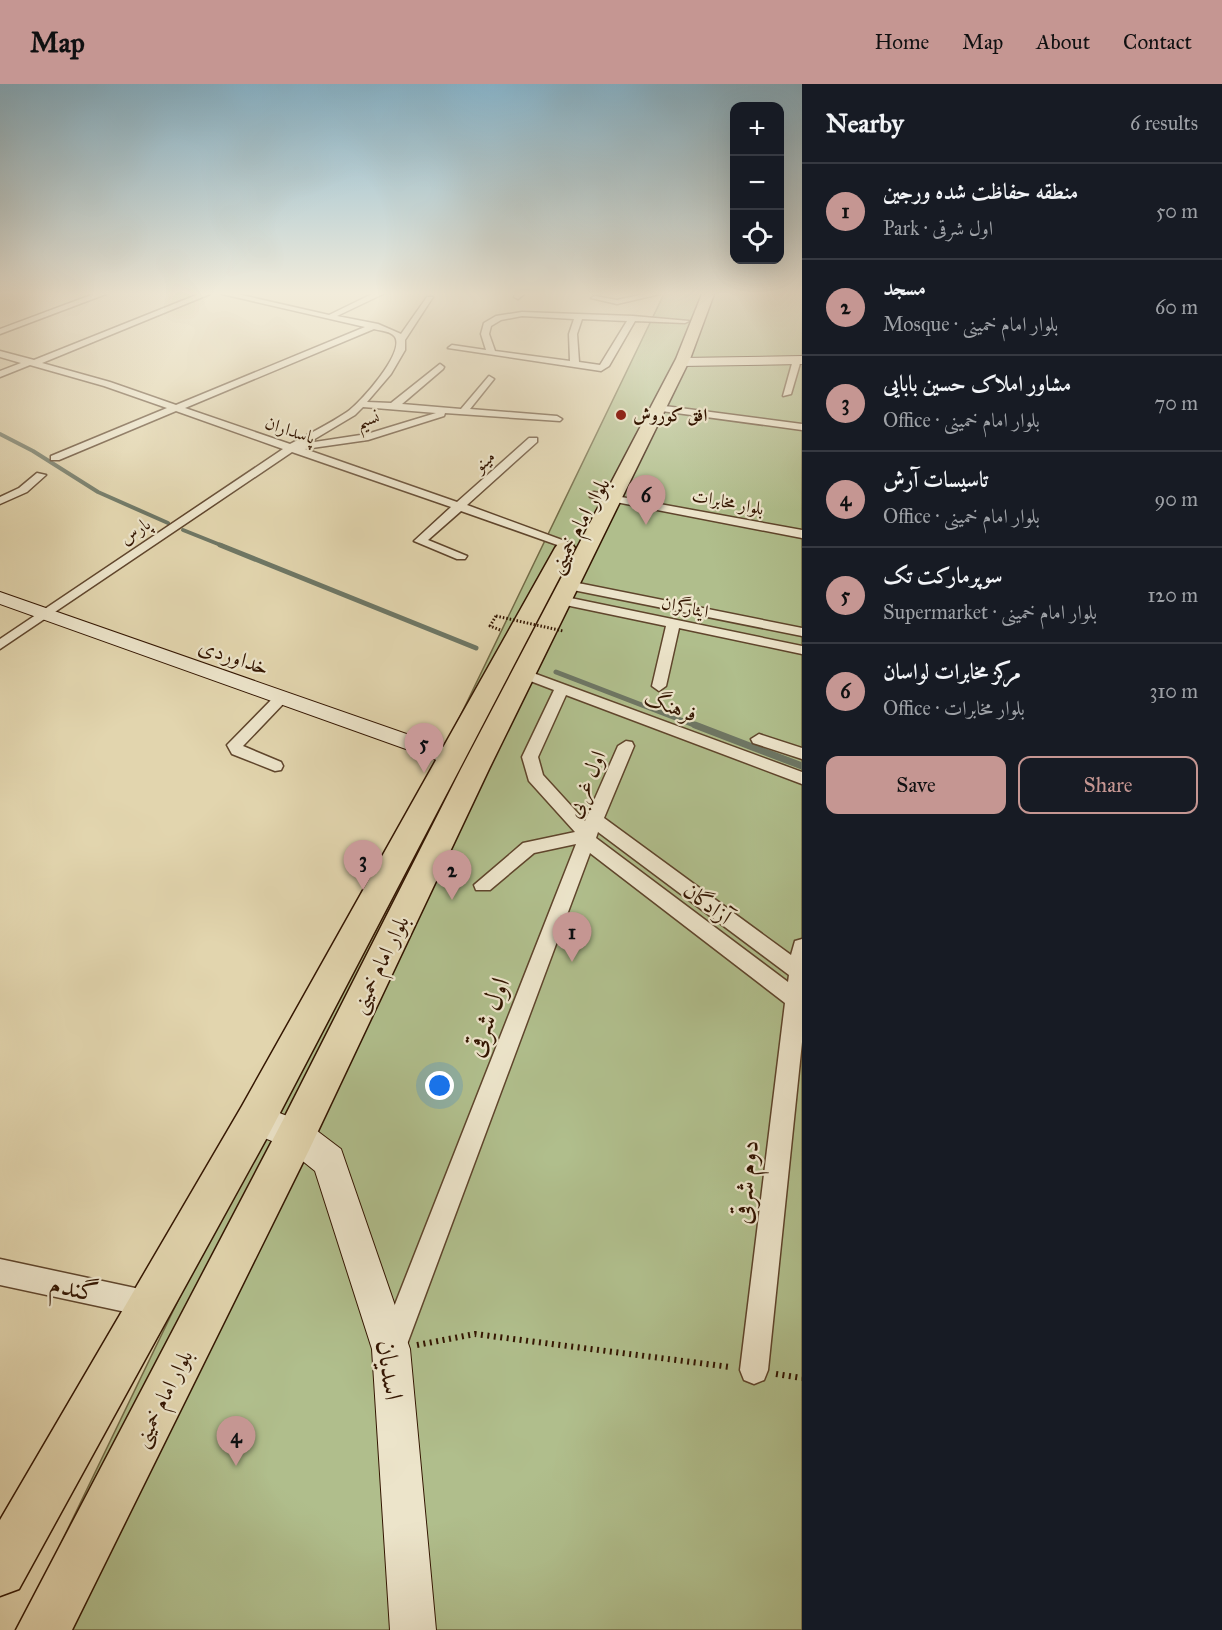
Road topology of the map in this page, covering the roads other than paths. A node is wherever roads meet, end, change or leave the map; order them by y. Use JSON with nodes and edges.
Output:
{"nodes":[{"id":1,"x":24,"y":366,"type":"edge"},
{"id":2,"x":43,"y":366,"type":"edge"},
{"id":3,"x":278,"y":366,"type":"edge"},
{"id":4,"x":392,"y":366,"type":"edge"},
{"id":5,"x":585,"y":366,"type":"edge"},
{"id":6,"x":605,"y":366,"type":"edge"},
{"id":7,"x":663,"y":366,"type":"edge"},
{"id":8,"x":679,"y":366,"type":"edge"},
{"id":9,"x":797,"y":366,"type":"edge"},
{"id":10,"x":440,"y":367,"type":"dead end"},
{"id":11,"x":0,"y":374,"type":"edge"},
{"id":12,"x":489,"y":379,"type":"dead end"},
{"id":13,"x":786,"y":394,"type":"dead end"},
{"id":14,"x":362,"y":404,"type":"junction"},
{"id":15,"x":393,"y":407,"type":"junction"},
{"id":16,"x":177,"y":408,"type":"junction"},
{"id":17,"x":657,"y":408,"type":"junction"},
{"id":18,"x":451,"y":411,"type":"junction"},
{"id":19,"x":463,"y":412,"type":"junction"},
{"id":20,"x":557,"y":419,"type":"dead end"},
{"id":21,"x":802,"y":427,"type":"edge"},
{"id":22,"x":532,"y":440,"type":"dead end"},
{"id":23,"x":291,"y":448,"type":"junction"},
{"id":24,"x":56,"y":458,"type":"dead end"},
{"id":25,"x":41,"y":475,"type":"dead end"},
{"id":26,"x":605,"y":492,"type":"junction"},
{"id":27,"x":0,"y":501,"type":"edge"},
{"id":28,"x":458,"y":506,"type":"junction"},
{"id":29,"x":802,"y":524,"type":"edge"},
{"id":30,"x":802,"y":534,"type":"edge"},
{"id":31,"x":567,"y":544,"type":"junction"},
{"id":32,"x":461,"y":556,"type":"dead end"},
{"id":33,"x":0,"y":598,"type":"edge"},
{"id":34,"x":564,"y":605,"type":"junction"},
{"id":35,"x":44,"y":614,"type":"junction"},
{"id":36,"x":673,"y":623,"type":"junction"},
{"id":37,"x":802,"y":632,"type":"edge"},
{"id":38,"x":0,"y":645,"type":"edge"},
{"id":39,"x":802,"y":650,"type":"edge"},
{"id":40,"x":525,"y":674,"type":"junction"},
{"id":41,"x":659,"y":686,"type":"dead end"},
{"id":42,"x":562,"y":688,"type":"junction"},
{"id":43,"x":281,"y":698,"type":"junction"},
{"id":44,"x":759,"y":739,"type":"dead end"},
{"id":45,"x":626,"y":746,"type":"dead end"},
{"id":46,"x":802,"y":754,"type":"edge"},
{"id":47,"x":453,"y":758,"type":"junction"},
{"id":48,"x":275,"y":766,"type":"dead end"},
{"id":49,"x":802,"y":778,"type":"edge"},
{"id":50,"x":589,"y":832,"type":"junction"},
{"id":51,"x":483,"y":885,"type":"dead end"},
{"id":52,"x":802,"y":947,"type":"edge"},
{"id":53,"x":801,"y":973,"type":"edge"},
{"id":54,"x":799,"y":1002,"type":"edge"},
{"id":55,"x":256,"y":1119,"type":"junction"},
{"id":56,"x":296,"y":1135,"type":"junction"},
{"id":57,"x":0,"y":1272,"type":"edge"},
{"id":58,"x":149,"y":1304,"type":"junction"},
{"id":59,"x":391,"y":1349,"type":"junction"},
{"id":60,"x":754,"y":1370,"type":"road end"},
{"id":61,"x":0,"y":1570,"type":"edge"},
{"id":62,"x":43,"y":1630,"type":"edge"},
{"id":63,"x":413,"y":1630,"type":"edge"}],
"edges":[{"from":1,"to":11,"type":"street"},
{"from":2,"to":16,"type":"street","name":"پاسداران"},
{"from":3,"to":16,"type":"street"},
{"from":4,"to":14,"type":"street","name":"پارس"},
{"from":5,"to":6,"type":"street"},
{"from":7,"to":26,"type":"main road","name":"بلوار امام خمینی"},
{"from":8,"to":17,"type":"main road","name":"بلوار امام خمینی"},
{"from":9,"to":13,"type":"street"},
{"from":10,"to":15,"type":"street"},
{"from":12,"to":19,"type":"street"},
{"from":14,"to":15,"type":"street"},
{"from":14,"to":23,"type":"street","name":"پارس"},
{"from":15,"to":18,"type":"street"},
{"from":16,"to":23,"type":"street","name":"پاسداران"},
{"from":16,"to":24,"type":"street"},
{"from":17,"to":21,"type":"street"},
{"from":17,"to":26,"type":"main road","name":"بلوار امام خمینی"},
{"from":18,"to":19,"type":"street"},
{"from":18,"to":23,"type":"street","name":"نسیم"},
{"from":19,"to":20,"type":"street"},
{"from":22,"to":28,"type":"street","name":"مینو"},
{"from":23,"to":28,"type":"street","name":"پاسداران"},
{"from":23,"to":35,"type":"street","name":"پارس"},
{"from":25,"to":27,"type":"street"},
{"from":26,"to":29,"type":"street","name":"بلوار مخابرات"},
{"from":26,"to":30,"type":"street","name":"بلوار مخابرات"},
{"from":26,"to":31,"type":"main road","name":"بلوار امام خمینی"},
{"from":26,"to":34,"type":"main road","name":"بلوار امام خمینی"},
{"from":28,"to":31,"type":"street","name":"پاسداران"},
{"from":28,"to":32,"type":"street","name":"مینو"},
{"from":31,"to":47,"type":"main road","name":"بلوار امام خمینی"},
{"from":33,"to":35,"type":"street","name":"خداوردی"},
{"from":34,"to":36,"type":"street","name":"ایثارگران"},
{"from":34,"to":37,"type":"street","name":"ایثارگران"},
{"from":34,"to":40,"type":"main road","name":"بلوار امام خمینی"},
{"from":35,"to":38,"type":"street","name":"پارس"},
{"from":35,"to":43,"type":"street","name":"خداوردی"},
{"from":36,"to":39,"type":"street","name":"ایثارگران"},
{"from":36,"to":41,"type":"street"},
{"from":40,"to":42,"type":"street","name":"فرهنگ"},
{"from":40,"to":56,"type":"main road","name":"بلوار امام خمینی"},
{"from":42,"to":49,"type":"street","name":"فرهنگ"},
{"from":42,"to":50,"type":"street"},
{"from":43,"to":47,"type":"street","name":"خداوردی"},
{"from":43,"to":48,"type":"street"},
{"from":44,"to":46,"type":"street"},
{"from":45,"to":50,"type":"street","name":"اول غربی"},
{"from":47,"to":55,"type":"main road","name":"بلوار امام خمینی"},
{"from":50,"to":51,"type":"street"},
{"from":50,"to":53,"type":"street","name":"آزادگان"},
{"from":50,"to":54,"type":"street","name":"آزادگان"},
{"from":50,"to":59,"type":"street","name":"اول شرقی"},
{"from":52,"to":53,"type":"street","name":"دوم شرقی"},
{"from":53,"to":54,"type":"street","name":"دوم شرقی"},
{"from":54,"to":60,"type":"street","name":"دوم شرقی"},
{"from":55,"to":56,"type":"street","name":"اسدیان"},
{"from":55,"to":58,"type":"main road","name":"بلوار امام خمینی"},
{"from":56,"to":59,"type":"street","name":"اسدیان"},
{"from":56,"to":62,"type":"main road","name":"بلوار امام خمینی"},
{"from":57,"to":58,"type":"street","name":"گندم"},
{"from":58,"to":61,"type":"main road","name":"بلوار امام خمینی"},
{"from":59,"to":63,"type":"street","name":"اسدیان"}]}
